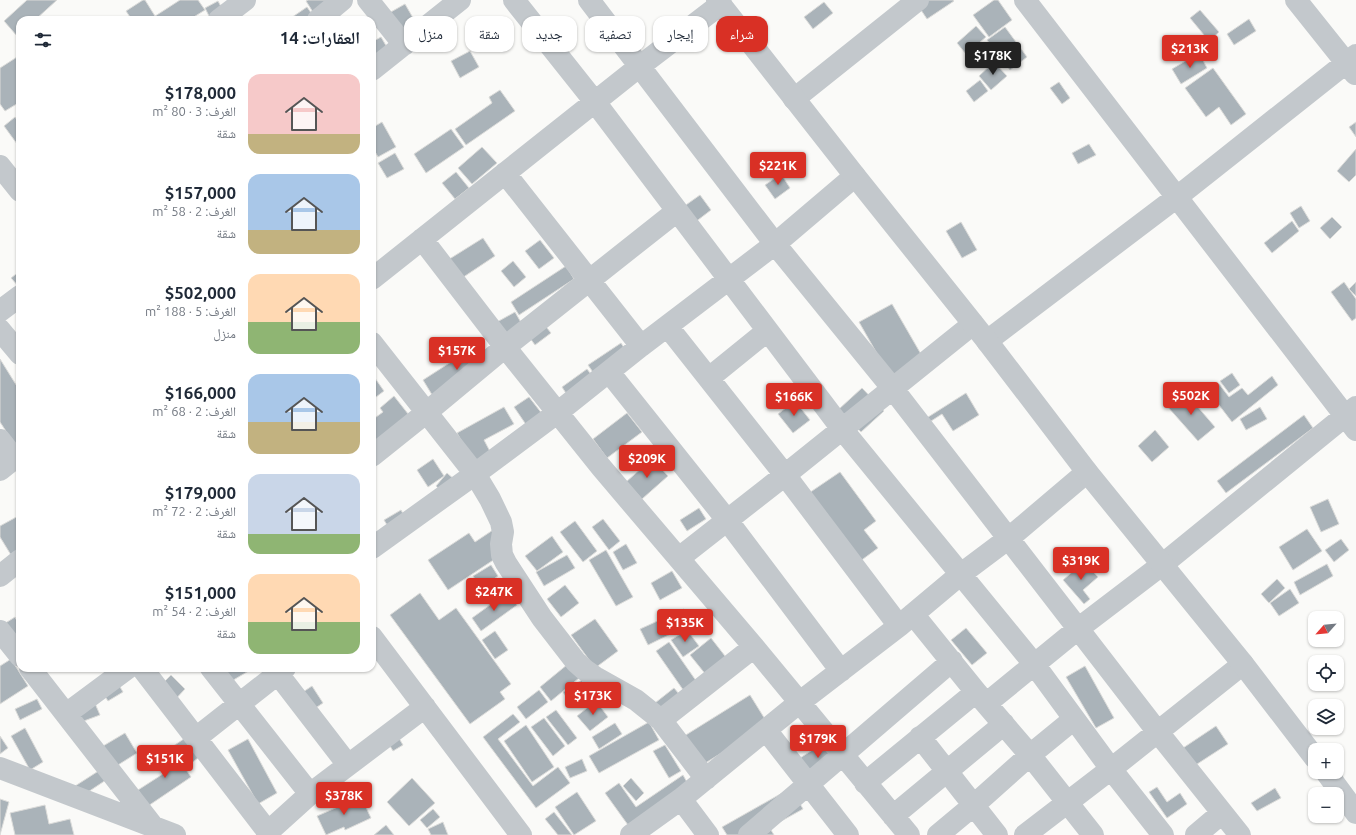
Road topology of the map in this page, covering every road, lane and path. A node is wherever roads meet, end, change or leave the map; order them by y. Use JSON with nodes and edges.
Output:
{"nodes":[{"id":1,"x":342,"y":0,"type":"edge"},
{"id":2,"x":368,"y":0,"type":"edge"},
{"id":3,"x":460,"y":0,"type":"edge"},
{"id":4,"x":514,"y":0,"type":"edge"},
{"id":5,"x":589,"y":0,"type":"edge"},
{"id":6,"x":918,"y":0,"type":"edge"},
{"id":7,"x":1026,"y":0,"type":"edge"},
{"id":8,"x":1296,"y":0,"type":"edge"},
{"id":9,"x":719,"y":2,"type":"edge"},
{"id":10,"x":241,"y":6,"type":"edge"},
{"id":11,"x":225,"y":16,"type":"edge"},
{"id":12,"x":323,"y":16,"type":"edge"},
{"id":13,"x":440,"y":16,"type":"edge"},
{"id":14,"x":404,"y":45,"type":"joint"},
{"id":15,"x":1353,"y":64,"type":"edge"},
{"id":16,"x":640,"y":66,"type":"junction"},
{"id":17,"x":376,"y":67,"type":"edge"},
{"id":18,"x":794,"y":99,"type":"junction"},
{"id":19,"x":595,"y":102,"type":"junction"},
{"id":20,"x":505,"y":173,"type":"junction"},
{"id":21,"x":855,"y":176,"type":"junction"},
{"id":22,"x":1177,"y":197,"type":"junction"},
{"id":23,"x":677,"y":211,"type":"junction"},
{"id":24,"x":422,"y":239,"type":"junction"},
{"id":25,"x":775,"y":244,"type":"junction"},
{"id":26,"x":376,"y":275,"type":"edge"},
{"id":27,"x":589,"y":280,"type":"junction"},
{"id":28,"x":728,"y":280,"type":"junction"},
{"id":29,"x":16,"y":299,"type":"edge"},
{"id":30,"x":0,"y":311,"type":"edge"},
{"id":31,"x":973,"y":324,"type":"junction"},
{"id":32,"x":668,"y":327,"type":"junction"},
{"id":33,"x":0,"y":330,"type":"edge"},
{"id":34,"x":767,"y":331,"type":"junction"},
{"id":35,"x":987,"y":341,"type":"junction"},
{"id":36,"x":641,"y":346,"type":"junction"},
{"id":37,"x":505,"y":347,"type":"junction"},
{"id":38,"x":376,"y":348,"type":"edge"},
{"id":39,"x":16,"y":349,"type":"edge"},
{"id":40,"x":609,"y":372,"type":"junction"},
{"id":41,"x":709,"y":378,"type":"junction"},
{"id":42,"x":893,"y":389,"type":"junction"},
{"id":43,"x":427,"y":412,"type":"junction"},
{"id":44,"x":557,"y":413,"type":"junction"},
{"id":45,"x":1352,"y":417,"type":"edge"},
{"id":46,"x":842,"y":429,"type":"junction"},
{"id":47,"x":0,"y":440,"type":"edge"},
{"id":48,"x":376,"y":453,"type":"edge"},
{"id":49,"x":11,"y":461,"type":"edge"},
{"id":50,"x":1087,"y":472,"type":"junction"},
{"id":51,"x":475,"y":474,"type":"junction"},
{"id":52,"x":785,"y":475,"type":"junction"},
{"id":53,"x":728,"y":520,"type":"junction"},
{"id":54,"x":1009,"y":538,"type":"junction"},
{"id":55,"x":376,"y":545,"type":"edge"},
{"id":56,"x":679,"y":558,"type":"junction"},
{"id":57,"x":16,"y":563,"type":"edge"},
{"id":58,"x":1162,"y":564,"type":"junction"},
{"id":59,"x":961,"y":574,"type":"junction"},
{"id":60,"x":0,"y":576,"type":"edge"},
{"id":61,"x":906,"y":620,"type":"junction"},
{"id":62,"x":1079,"y":628,"type":"junction"},
{"id":63,"x":0,"y":631,"type":"edge"},
{"id":64,"x":376,"y":642,"type":"edge"},
{"id":65,"x":754,"y":647,"type":"junction"},
{"id":66,"x":16,"y":651,"type":"edge"},
{"id":67,"x":952,"y":661,"type":"junction"},
{"id":68,"x":1034,"y":664,"type":"junction"},
{"id":69,"x":1243,"y":664,"type":"junction"},
{"id":70,"x":841,"y":671,"type":"junction"},
{"id":71,"x":33,"y":672,"type":"edge"},
{"id":72,"x":123,"y":672,"type":"edge"},
{"id":73,"x":145,"y":672,"type":"edge"},
{"id":74,"x":214,"y":672,"type":"edge"},
{"id":75,"x":281,"y":672,"type":"edge"},
{"id":76,"x":283,"y":672,"type":"edge"},
{"id":77,"x":982,"y":698,"type":"junction"},
{"id":78,"x":800,"y":702,"type":"junction"},
{"id":79,"x":240,"y":705,"type":"junction"},
{"id":80,"x":425,"y":707,"type":"junction"},
{"id":81,"x":66,"y":714,"type":"junction"},
{"id":82,"x":1074,"y":719,"type":"junction"},
{"id":83,"x":661,"y":720,"type":"junction"},
{"id":84,"x":1004,"y":724,"type":"junction"},
{"id":85,"x":766,"y":730,"type":"junction"},
{"id":86,"x":1158,"y":732,"type":"junction"},
{"id":87,"x":920,"y":737,"type":"junction"},
{"id":88,"x":196,"y":738,"type":"junction"},
{"id":89,"x":1308,"y":749,"type":"edge"},
{"id":90,"x":842,"y":754,"type":"junction"},
{"id":91,"x":1030,"y":755,"type":"junction"},
{"id":92,"x":348,"y":765,"type":"junction"},
{"id":93,"x":0,"y":768,"type":"edge"},
{"id":94,"x":1111,"y":768,"type":"junction"},
{"id":95,"x":948,"y":772,"type":"junction"},
{"id":96,"x":706,"y":779,"type":"junction"},
{"id":97,"x":1332,"y":779,"type":"edge"},
{"id":98,"x":865,"y":782,"type":"junction"},
{"id":99,"x":808,"y":785,"type":"junction"},
{"id":100,"x":310,"y":794,"type":"junction"},
{"id":101,"x":681,"y":799,"type":"junction"},
{"id":102,"x":1066,"y":802,"type":"junction"},
{"id":103,"x":1353,"y":802,"type":"edge"},
{"id":104,"x":974,"y":805,"type":"junction"},
{"id":105,"x":1222,"y":813,"type":"junction"},
{"id":106,"x":893,"y":816,"type":"junction"},
{"id":107,"x":152,"y":826,"type":"junction"},
{"id":108,"x":267,"y":834,"type":"edge"},
{"id":109,"x":1026,"y":834,"type":"edge"},
{"id":110,"x":175,"y":835,"type":"edge"},
{"id":111,"x":521,"y":835,"type":"edge"},
{"id":112,"x":631,"y":835,"type":"edge"},
{"id":113,"x":708,"y":835,"type":"edge"},
{"id":114,"x":749,"y":835,"type":"edge"},
{"id":115,"x":848,"y":835,"type":"edge"},
{"id":116,"x":909,"y":835,"type":"edge"},
{"id":117,"x":938,"y":835,"type":"edge"},
{"id":118,"x":997,"y":835,"type":"edge"},
{"id":119,"x":1093,"y":835,"type":"edge"},
{"id":120,"x":1163,"y":835,"type":"edge"},
{"id":121,"x":1196,"y":835,"type":"edge"},
{"id":122,"x":1240,"y":835,"type":"edge"}],
"edges":[{"from":1,"to":12,"type":"street"},
{"from":2,"to":14,"type":"street"},
{"from":3,"to":13,"type":"street"},
{"from":4,"to":19,"type":"street"},
{"from":5,"to":16,"type":"street"},
{"from":6,"to":18,"type":"street"},
{"from":7,"to":22,"type":"street"},
{"from":8,"to":15,"type":"street"},
{"from":9,"to":16,"type":"street"},
{"from":9,"to":18,"type":"street"},
{"from":10,"to":11,"type":"street"},
{"from":14,"to":17,"type":"street"},
{"from":15,"to":22,"type":"street"},
{"from":16,"to":19,"type":"street"},
{"from":16,"to":25,"type":"street"},
{"from":18,"to":21,"type":"street"},
{"from":19,"to":20,"type":"street"},
{"from":19,"to":23,"type":"street"},
{"from":20,"to":24,"type":"street"},
{"from":20,"to":27,"type":"street"},
{"from":21,"to":25,"type":"street"},
{"from":21,"to":31,"type":"street"},
{"from":22,"to":35,"type":"street"},
{"from":22,"to":45,"type":"street"},
{"from":23,"to":27,"type":"street"},
{"from":23,"to":28,"type":"street"},
{"from":24,"to":26,"type":"street"},
{"from":24,"to":37,"type":"street"},
{"from":25,"to":28,"type":"street"},
{"from":25,"to":42,"type":"street"},
{"from":27,"to":36,"type":"street"},
{"from":27,"to":37,"type":"street"},
{"from":28,"to":32,"type":"street"},
{"from":28,"to":34,"type":"street"},
{"from":29,"to":30,"type":"street"},
{"from":31,"to":35,"type":"street"},
{"from":31,"to":42,"type":"street"},
{"from":32,"to":36,"type":"street"},
{"from":32,"to":41,"type":"street"},
{"from":33,"to":39,"type":"street"},
{"from":34,"to":41,"type":"street"},
{"from":34,"to":46,"type":"street"},
{"from":35,"to":50,"type":"street"},
{"from":36,"to":40,"type":"street"},
{"from":37,"to":43,"type":"street"},
{"from":37,"to":44,"type":"street"},
{"from":38,"to":43,"type":"street"},
{"from":40,"to":44,"type":"street"},
{"from":40,"to":53,"type":"street"},
{"from":41,"to":52,"type":"street"},
{"from":42,"to":46,"type":"street"},
{"from":42,"to":54,"type":"street"},
{"from":43,"to":48,"type":"street"},
{"from":43,"to":51,"type":"street"},
{"from":44,"to":51,"type":"street"},
{"from":44,"to":56,"type":"street"},
{"from":45,"to":58,"type":"street"},
{"from":46,"to":52,"type":"street"},
{"from":46,"to":59,"type":"street"},
{"from":47,"to":49,"type":"street"},
{"from":50,"to":54,"type":"street"},
{"from":50,"to":58,"type":"street"},
{"from":51,"to":55,"type":"street"},
{"from":51,"to":83,"type":"street"},
{"from":52,"to":53,"type":"street"},
{"from":52,"to":61,"type":"street"},
{"from":53,"to":56,"type":"street"},
{"from":53,"to":70,"type":"street"},
{"from":54,"to":59,"type":"street"},
{"from":54,"to":62,"type":"street"},
{"from":56,"to":65,"type":"street"},
{"from":57,"to":60,"type":"street"},
{"from":58,"to":62,"type":"street"},
{"from":58,"to":69,"type":"street"},
{"from":59,"to":61,"type":"street"},
{"from":59,"to":68,"type":"street"},
{"from":61,"to":67,"type":"street"},
{"from":61,"to":70,"type":"street"},
{"from":62,"to":68,"type":"street"},
{"from":62,"to":86,"type":"street"},
{"from":63,"to":66,"type":"street"},
{"from":64,"to":80,"type":"street"},
{"from":65,"to":78,"type":"street"},
{"from":65,"to":83,"type":"street"},
{"from":67,"to":77,"type":"street"},
{"from":67,"to":90,"type":"street"},
{"from":68,"to":77,"type":"street"},
{"from":68,"to":82,"type":"street"},
{"from":69,"to":86,"type":"street"},
{"from":69,"to":89,"type":"street"},
{"from":70,"to":78,"type":"street"},
{"from":71,"to":81,"type":"street"},
{"from":72,"to":81,"type":"street"},
{"from":73,"to":88,"type":"street"},
{"from":74,"to":79,"type":"street"},
{"from":75,"to":79,"type":"street"},
{"from":76,"to":92,"type":"street"},
{"from":77,"to":84,"type":"street"},
{"from":77,"to":87,"type":"street"},
{"from":78,"to":85,"type":"street"},
{"from":78,"to":90,"type":"street"},
{"from":79,"to":88,"type":"street"},
{"from":79,"to":100,"type":"street"},
{"from":80,"to":92,"type":"street"},
{"from":80,"to":111,"type":"street"},
{"from":81,"to":107,"type":"street"},
{"from":82,"to":91,"type":"street"},
{"from":82,"to":94,"type":"street"},
{"from":83,"to":96,"type":"street"},
{"from":84,"to":91,"type":"street"},
{"from":84,"to":95,"type":"street"},
{"from":85,"to":96,"type":"street"},
{"from":85,"to":99,"type":"street"},
{"from":86,"to":94,"type":"street"},
{"from":86,"to":105,"type":"street"},
{"from":87,"to":95,"type":"street"},
{"from":87,"to":98,"type":"street"},
{"from":88,"to":108,"type":"street"},
{"from":90,"to":98,"type":"street"},
{"from":90,"to":99,"type":"street"},
{"from":91,"to":102,"type":"street"},
{"from":91,"to":104,"type":"street"},
{"from":92,"to":100,"type":"street"},
{"from":93,"to":107,"type":"street"},
{"from":94,"to":102,"type":"street"},
{"from":94,"to":120,"type":"street"},
{"from":95,"to":104,"type":"street"},
{"from":95,"to":106,"type":"street"},
{"from":96,"to":101,"type":"street"},
{"from":97,"to":103,"type":"street"},
{"from":98,"to":106,"type":"street"},
{"from":99,"to":114,"type":"street"},
{"from":99,"to":115,"type":"street"},
{"from":100,"to":108,"type":"street"},
{"from":101,"to":112,"type":"street"},
{"from":101,"to":113,"type":"street"},
{"from":102,"to":109,"type":"street"},
{"from":102,"to":119,"type":"street"},
{"from":104,"to":117,"type":"street"},
{"from":104,"to":118,"type":"street"},
{"from":105,"to":121,"type":"street"},
{"from":105,"to":122,"type":"street"},
{"from":106,"to":116,"type":"street"},
{"from":107,"to":110,"type":"street"}]}
